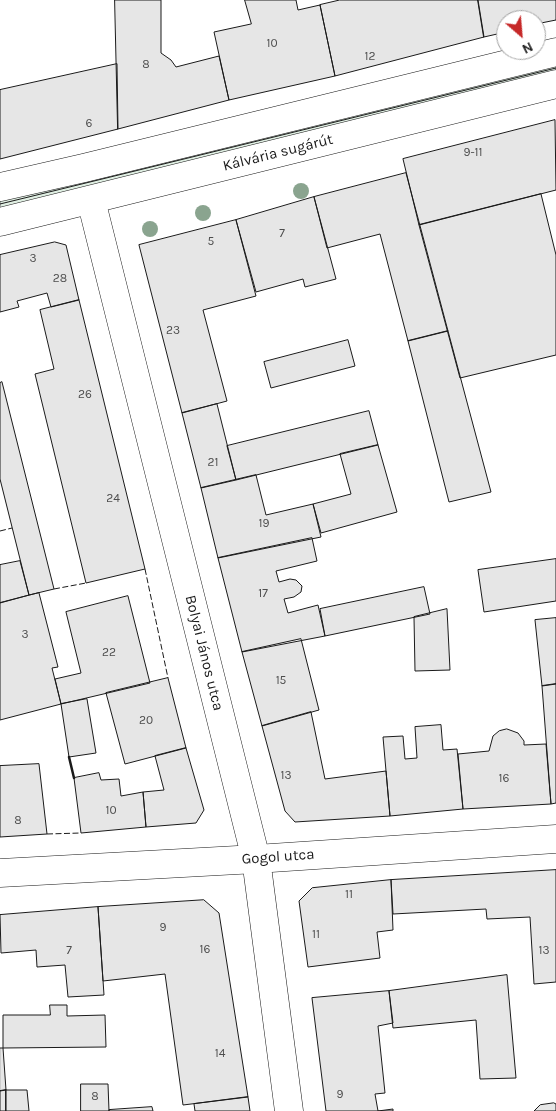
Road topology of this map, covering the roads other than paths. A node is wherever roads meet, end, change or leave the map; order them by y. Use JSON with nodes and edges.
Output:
{"nodes":[{"id":1,"x":556,"y":52,"type":"edge"},
{"id":2,"x":556,"y":84,"type":"edge"},
{"id":3,"x":0,"y":187,"type":"edge"},
{"id":4,"x":91,"y":200,"type":"junction"},
{"id":5,"x":0,"y":222,"type":"edge"},
{"id":6,"x":556,"y":839,"type":"edge"},
{"id":7,"x":256,"y":859,"type":"junction"},
{"id":8,"x":0,"y":873,"type":"edge"},
{"id":9,"x":289,"y":1111,"type":"edge"}],
"edges":[{"from":1,"to":3,"type":"street"},
{"from":2,"to":4,"type":"street","name":"Kálvária sugárút"},
{"from":4,"to":5,"type":"street","name":"Kálvária sugárút"},
{"from":4,"to":7,"type":"street","name":"Bolyai János utca"},
{"from":6,"to":7,"type":"street","name":"Gogol utca"},
{"from":7,"to":8,"type":"street","name":"Gogol utca"},
{"from":7,"to":9,"type":"street","name":"Bolyai János utca"}]}
